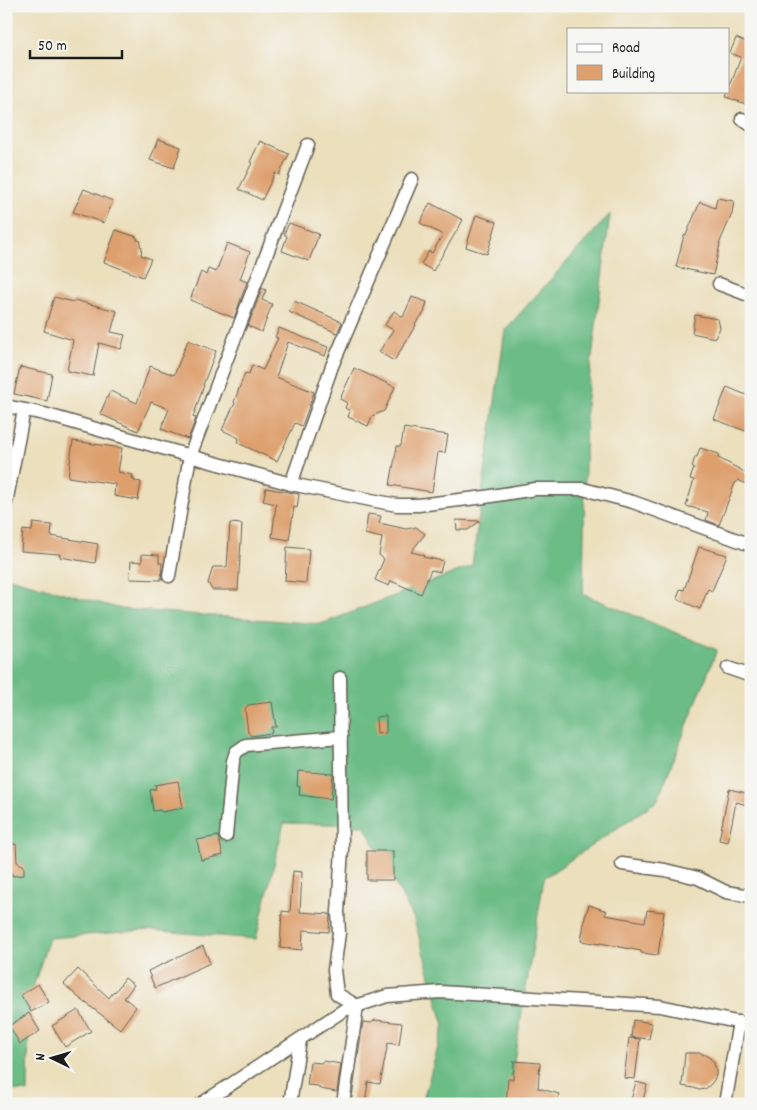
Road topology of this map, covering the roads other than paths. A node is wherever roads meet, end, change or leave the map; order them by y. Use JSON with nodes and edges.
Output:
{"nodes":[{"id":1,"x":308,"y":145,"type":"dead end"},
{"id":2,"x":412,"y":179,"type":"dead end"},
{"id":3,"x":719,"y":284,"type":"dead end"},
{"id":4,"x":751,"y":296,"type":"edge"},
{"id":5,"x":6,"y":406,"type":"edge"},
{"id":6,"x":24,"y":410,"type":"junction"},
{"id":7,"x":190,"y":456,"type":"junction"},
{"id":8,"x":291,"y":484,"type":"junction"},
{"id":9,"x":6,"y":503,"type":"edge"},
{"id":10,"x":751,"y":545,"type":"edge"},
{"id":11,"x":169,"y":576,"type":"dead end"},
{"id":12,"x":728,"y":668,"type":"dead end"},
{"id":13,"x":751,"y":676,"type":"edge"},
{"id":14,"x":340,"y":678,"type":"dead end"},
{"id":15,"x":341,"y":737,"type":"junction"},
{"id":16,"x":226,"y":836,"type":"dead end"},
{"id":17,"x":622,"y":864,"type":"dead end"},
{"id":18,"x":751,"y":896,"type":"edge"},
{"id":19,"x":357,"y":1006,"type":"junction"},
{"id":20,"x":745,"y":1024,"type":"edge"},
{"id":21,"x":300,"y":1040,"type":"junction"},
{"id":22,"x":201,"y":1104,"type":"edge"},
{"id":23,"x":290,"y":1104,"type":"edge"},
{"id":24,"x":342,"y":1104,"type":"edge"},
{"id":25,"x":725,"y":1104,"type":"edge"}],
"edges":[{"from":1,"to":7,"type":"street"},
{"from":2,"to":8,"type":"street"},
{"from":3,"to":4,"type":"street"},
{"from":5,"to":6,"type":"street"},
{"from":6,"to":7,"type":"street"},
{"from":6,"to":9,"type":"street"},
{"from":7,"to":8,"type":"street"},
{"from":7,"to":11,"type":"street"},
{"from":8,"to":10,"type":"street"},
{"from":12,"to":13,"type":"street"},
{"from":14,"to":15,"type":"street"},
{"from":15,"to":16,"type":"street"},
{"from":15,"to":19,"type":"street"},
{"from":17,"to":18,"type":"street"},
{"from":19,"to":20,"type":"street"},
{"from":19,"to":21,"type":"street"},
{"from":19,"to":24,"type":"street"},
{"from":20,"to":25,"type":"street"},
{"from":21,"to":22,"type":"street"},
{"from":21,"to":23,"type":"street"}]}
